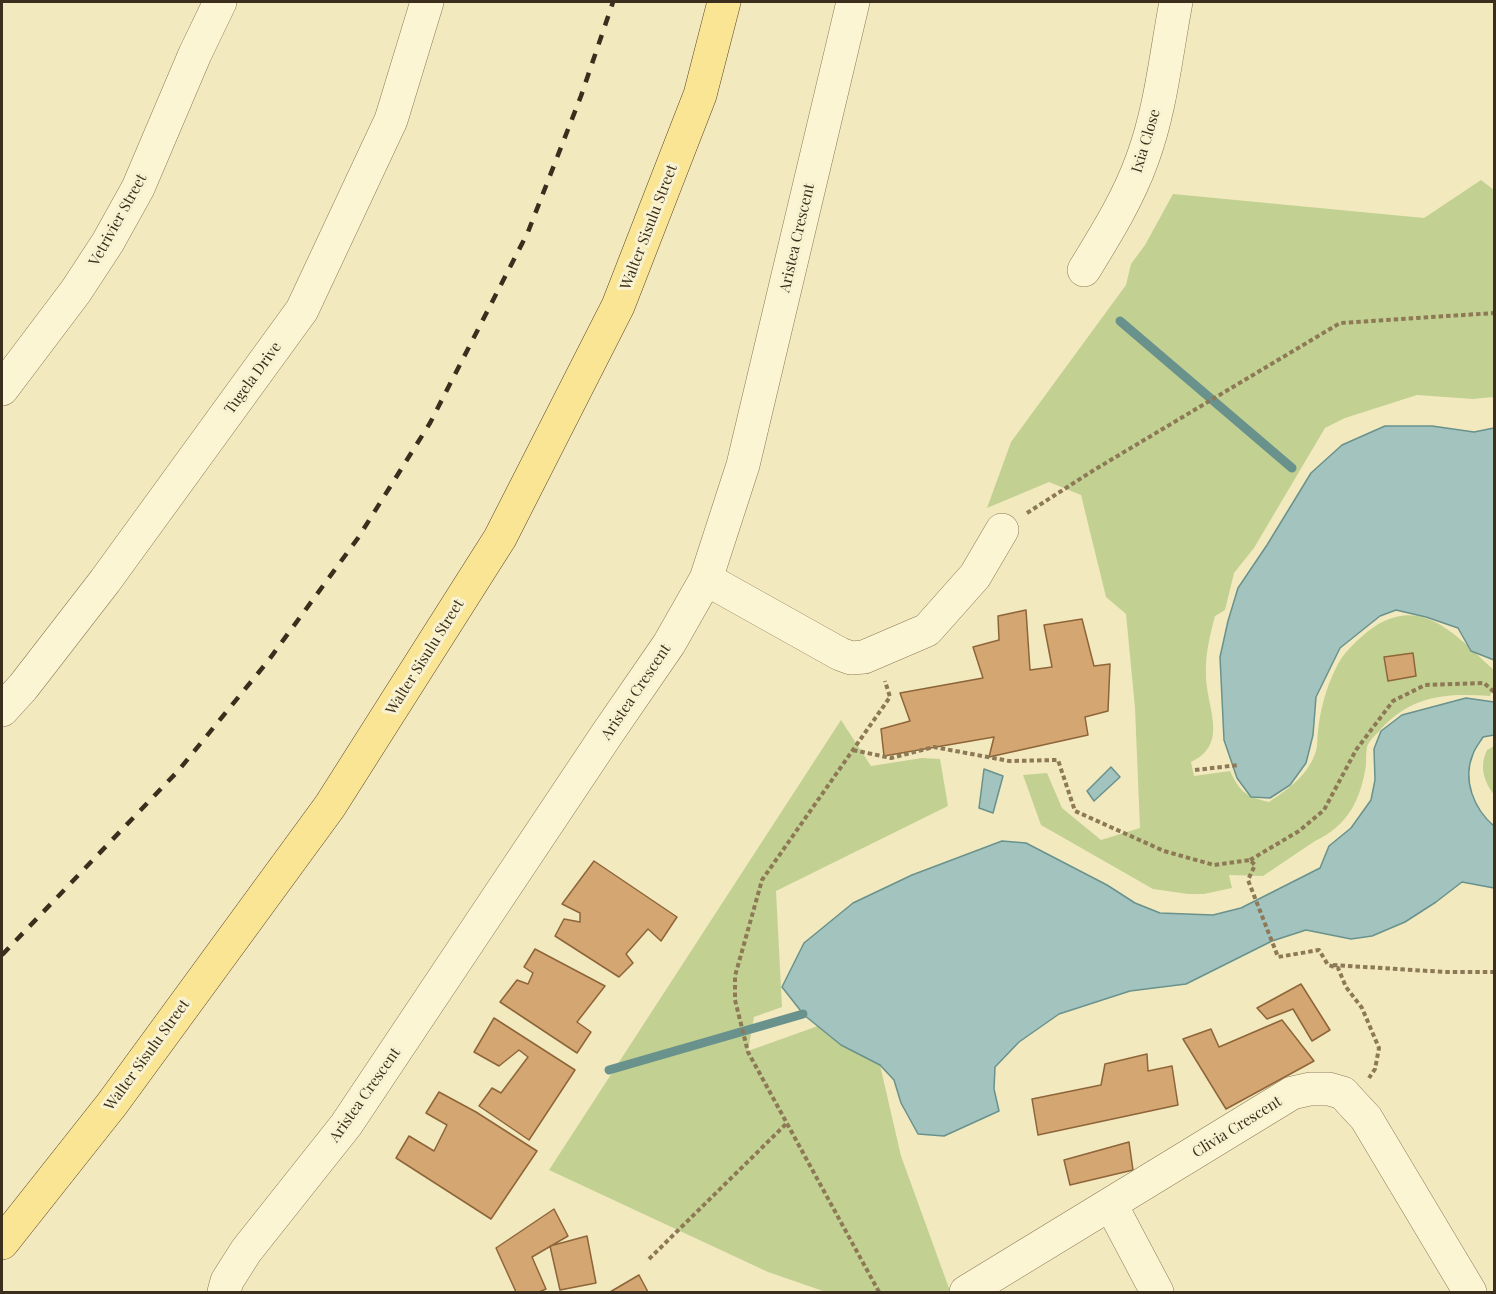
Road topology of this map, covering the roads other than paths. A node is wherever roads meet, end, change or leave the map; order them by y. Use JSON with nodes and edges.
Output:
{"nodes":[{"id":1,"x":220,"y":2,"type":"edge"},
{"id":2,"x":428,"y":2,"type":"edge"},
{"id":3,"x":724,"y":2,"type":"edge"},
{"id":4,"x":853,"y":2,"type":"edge"},
{"id":5,"x":1176,"y":2,"type":"edge"},
{"id":6,"x":1084,"y":270,"type":"dead end"},
{"id":7,"x":2,"y":389,"type":"edge"},
{"id":8,"x":1002,"y":530,"type":"road end"},
{"id":9,"x":706,"y":579,"type":"junction"},
{"id":10,"x":3,"y":706,"type":"edge"},
{"id":11,"x":1111,"y":1205,"type":"junction"},
{"id":12,"x":2,"y":1243,"type":"edge"},
{"id":13,"x":224,"y":1293,"type":"edge"},
{"id":14,"x":966,"y":1293,"type":"edge"},
{"id":15,"x":1157,"y":1293,"type":"edge"},
{"id":16,"x":1470,"y":1293,"type":"edge"}],
"edges":[{"from":1,"to":7,"type":"street","name":"Vetrivier Street"},
{"from":2,"to":10,"type":"street","name":"Tugela Drive"},
{"from":3,"to":12,"type":"main road","name":"Walter Sisulu Street"},
{"from":4,"to":9,"type":"street","name":"Aristea Crescent"},
{"from":5,"to":6,"type":"street","name":"Ixia Close"},
{"from":8,"to":9,"type":"street"},
{"from":9,"to":13,"type":"street","name":"Aristea Crescent"},
{"from":11,"to":14,"type":"street","name":"Clivia Crescent"},
{"from":11,"to":15,"type":"street"},
{"from":11,"to":16,"type":"street","name":"Clivia Crescent"}]}
